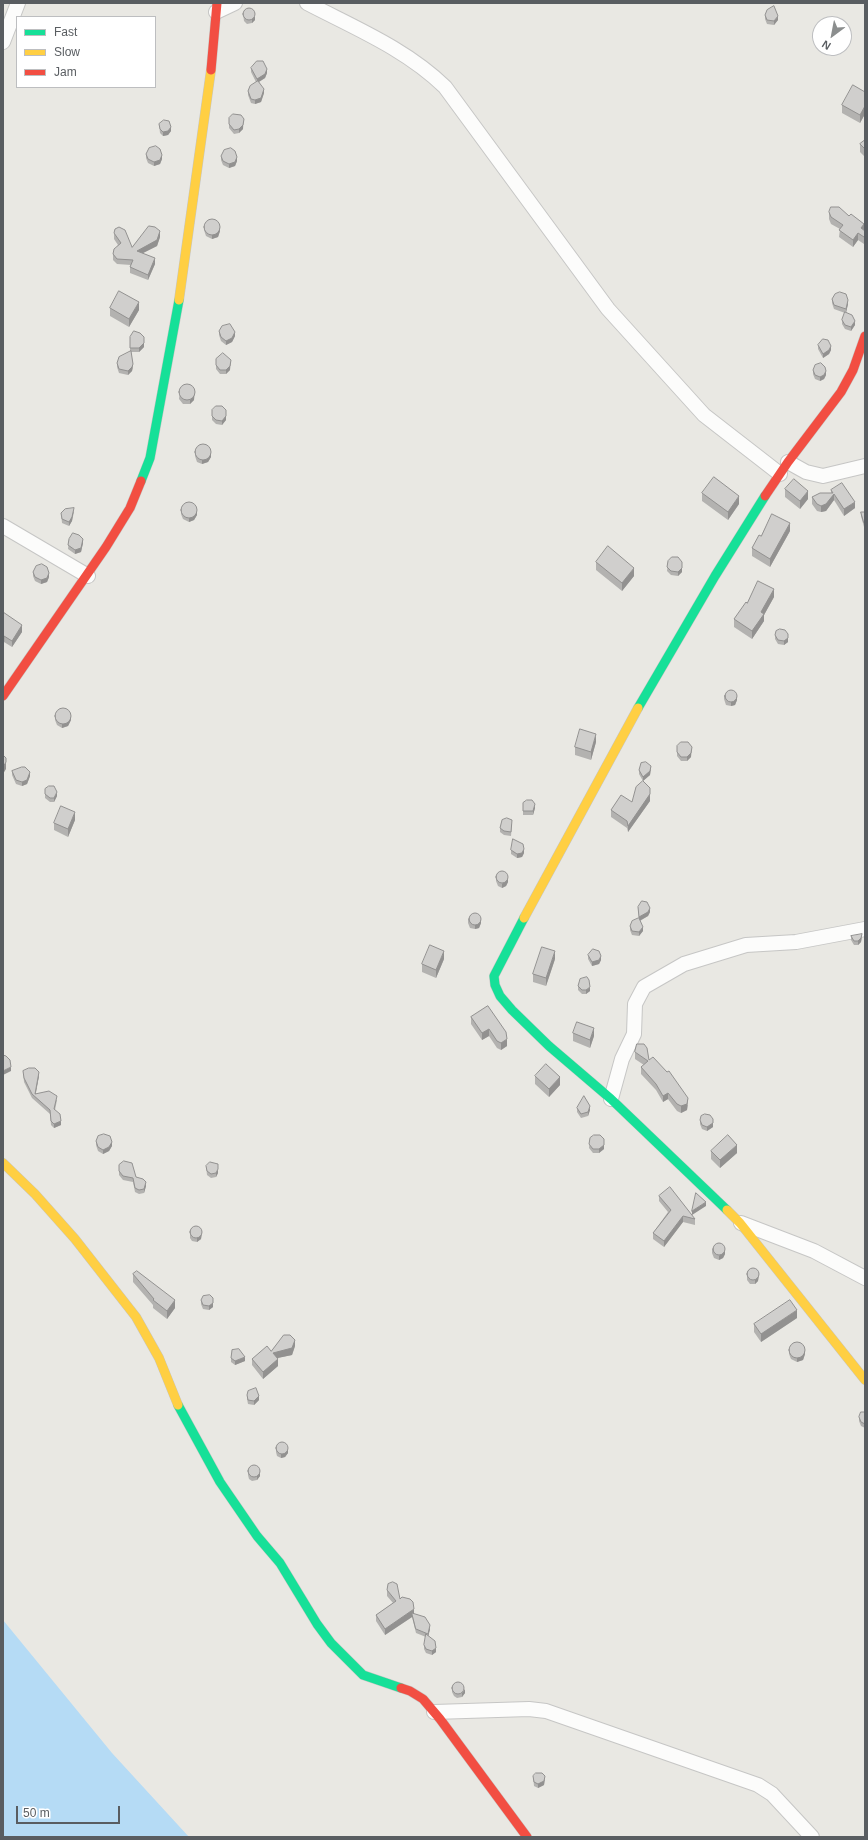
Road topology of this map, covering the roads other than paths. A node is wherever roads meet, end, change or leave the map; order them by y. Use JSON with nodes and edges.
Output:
{"nodes":[{"id":1,"x":18,"y":3,"type":"edge"},
{"id":2,"x":235,"y":3,"type":"edge"},
{"id":3,"x":307,"y":3,"type":"edge"},
{"id":4,"x":216,"y":8,"type":"edge"},
{"id":5,"x":3,"y":42,"type":"edge"},
{"id":6,"x":865,"y":336,"type":"edge"},
{"id":7,"x":788,"y":462,"type":"junction"},
{"id":8,"x":865,"y":466,"type":"edge"},
{"id":9,"x":780,"y":474,"type":"junction"},
{"id":10,"x":3,"y":526,"type":"edge"},
{"id":11,"x":88,"y":576,"type":"junction"},
{"id":12,"x":3,"y":696,"type":"edge"},
{"id":13,"x":865,"y":929,"type":"edge"},
{"id":14,"x":611,"y":1099,"type":"junction"},
{"id":15,"x":3,"y":1163,"type":"edge"},
{"id":16,"x":740,"y":1223,"type":"junction"},
{"id":17,"x":865,"y":1278,"type":"edge"},
{"id":18,"x":865,"y":1380,"type":"edge"},
{"id":19,"x":434,"y":1712,"type":"junction"},
{"id":20,"x":527,"y":1837,"type":"edge"},
{"id":21,"x":812,"y":1837,"type":"edge"}],
"edges":[{"from":1,"to":5,"type":"street"},
{"from":2,"to":4,"type":"street"},
{"from":3,"to":9,"type":"street"},
{"from":4,"to":11,"type":"street"},
{"from":6,"to":7,"type":"street"},
{"from":7,"to":8,"type":"street"},
{"from":7,"to":9,"type":"street"},
{"from":9,"to":14,"type":"street"},
{"from":10,"to":11,"type":"street"},
{"from":11,"to":12,"type":"street"},
{"from":13,"to":14,"type":"street"},
{"from":14,"to":16,"type":"street"},
{"from":15,"to":19,"type":"street"},
{"from":16,"to":17,"type":"street"},
{"from":16,"to":18,"type":"street"},
{"from":19,"to":20,"type":"street"},
{"from":19,"to":21,"type":"street"}]}
